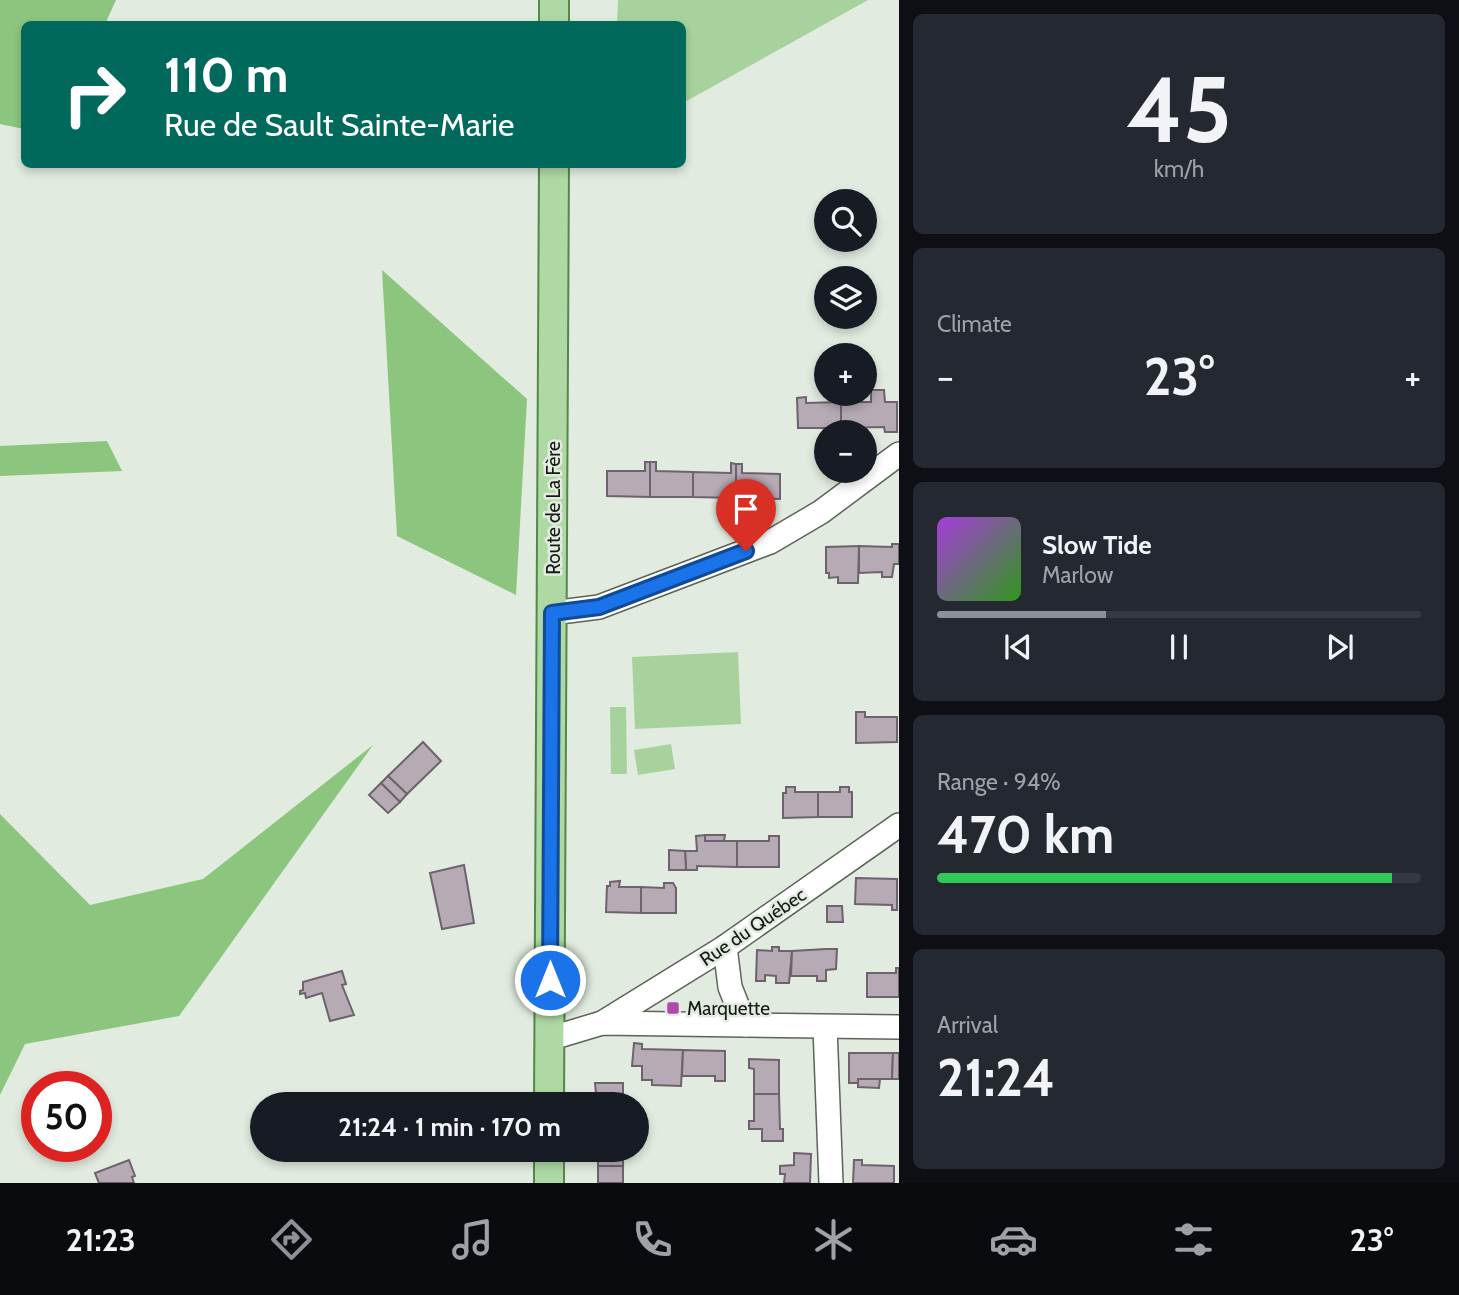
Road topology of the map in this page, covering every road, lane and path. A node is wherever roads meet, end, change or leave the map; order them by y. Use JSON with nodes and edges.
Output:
{"nodes":[{"id":1,"x":554,"y":0,"type":"edge"},
{"id":2,"x":554,"y":21,"type":"edge"},
{"id":3,"x":554,"y":168,"type":"edge"},
{"id":4,"x":899,"y":454,"type":"edge"},
{"id":5,"x":552,"y":613,"type":"junction"},
{"id":6,"x":894,"y":833,"type":"edge"},
{"id":7,"x":725,"y":947,"type":"junction"},
{"id":8,"x":602,"y":1023,"type":"junction"},
{"id":9,"x":746,"y":1025,"type":"junction"},
{"id":10,"x":825,"y":1027,"type":"junction"},
{"id":11,"x":899,"y":1027,"type":"edge"},
{"id":12,"x":550,"y":1034,"type":"junction"},
{"id":13,"x":549,"y":1092,"type":"edge"},
{"id":14,"x":549,"y":1162,"type":"edge"},
{"id":15,"x":549,"y":1183,"type":"edge"},
{"id":16,"x":831,"y":1183,"type":"edge"}],
"edges":[{"from":1,"to":2,"type":"main road"},
{"from":3,"to":5,"type":"main road","name":"Route de La Fère"},
{"from":4,"to":5,"type":"street"},
{"from":5,"to":12,"type":"main road","name":"Route de La Fère"},
{"from":6,"to":7,"type":"street","name":"Rue du Québec"},
{"from":7,"to":8,"type":"street","name":"Rue du Québec"},
{"from":7,"to":9,"type":"street"},
{"from":8,"to":9,"type":"street"},
{"from":8,"to":12,"type":"street"},
{"from":9,"to":10,"type":"street"},
{"from":10,"to":11,"type":"street"},
{"from":10,"to":16,"type":"street"},
{"from":12,"to":13,"type":"main road","name":"Route de La Fère"},
{"from":14,"to":15,"type":"main road"}]}
